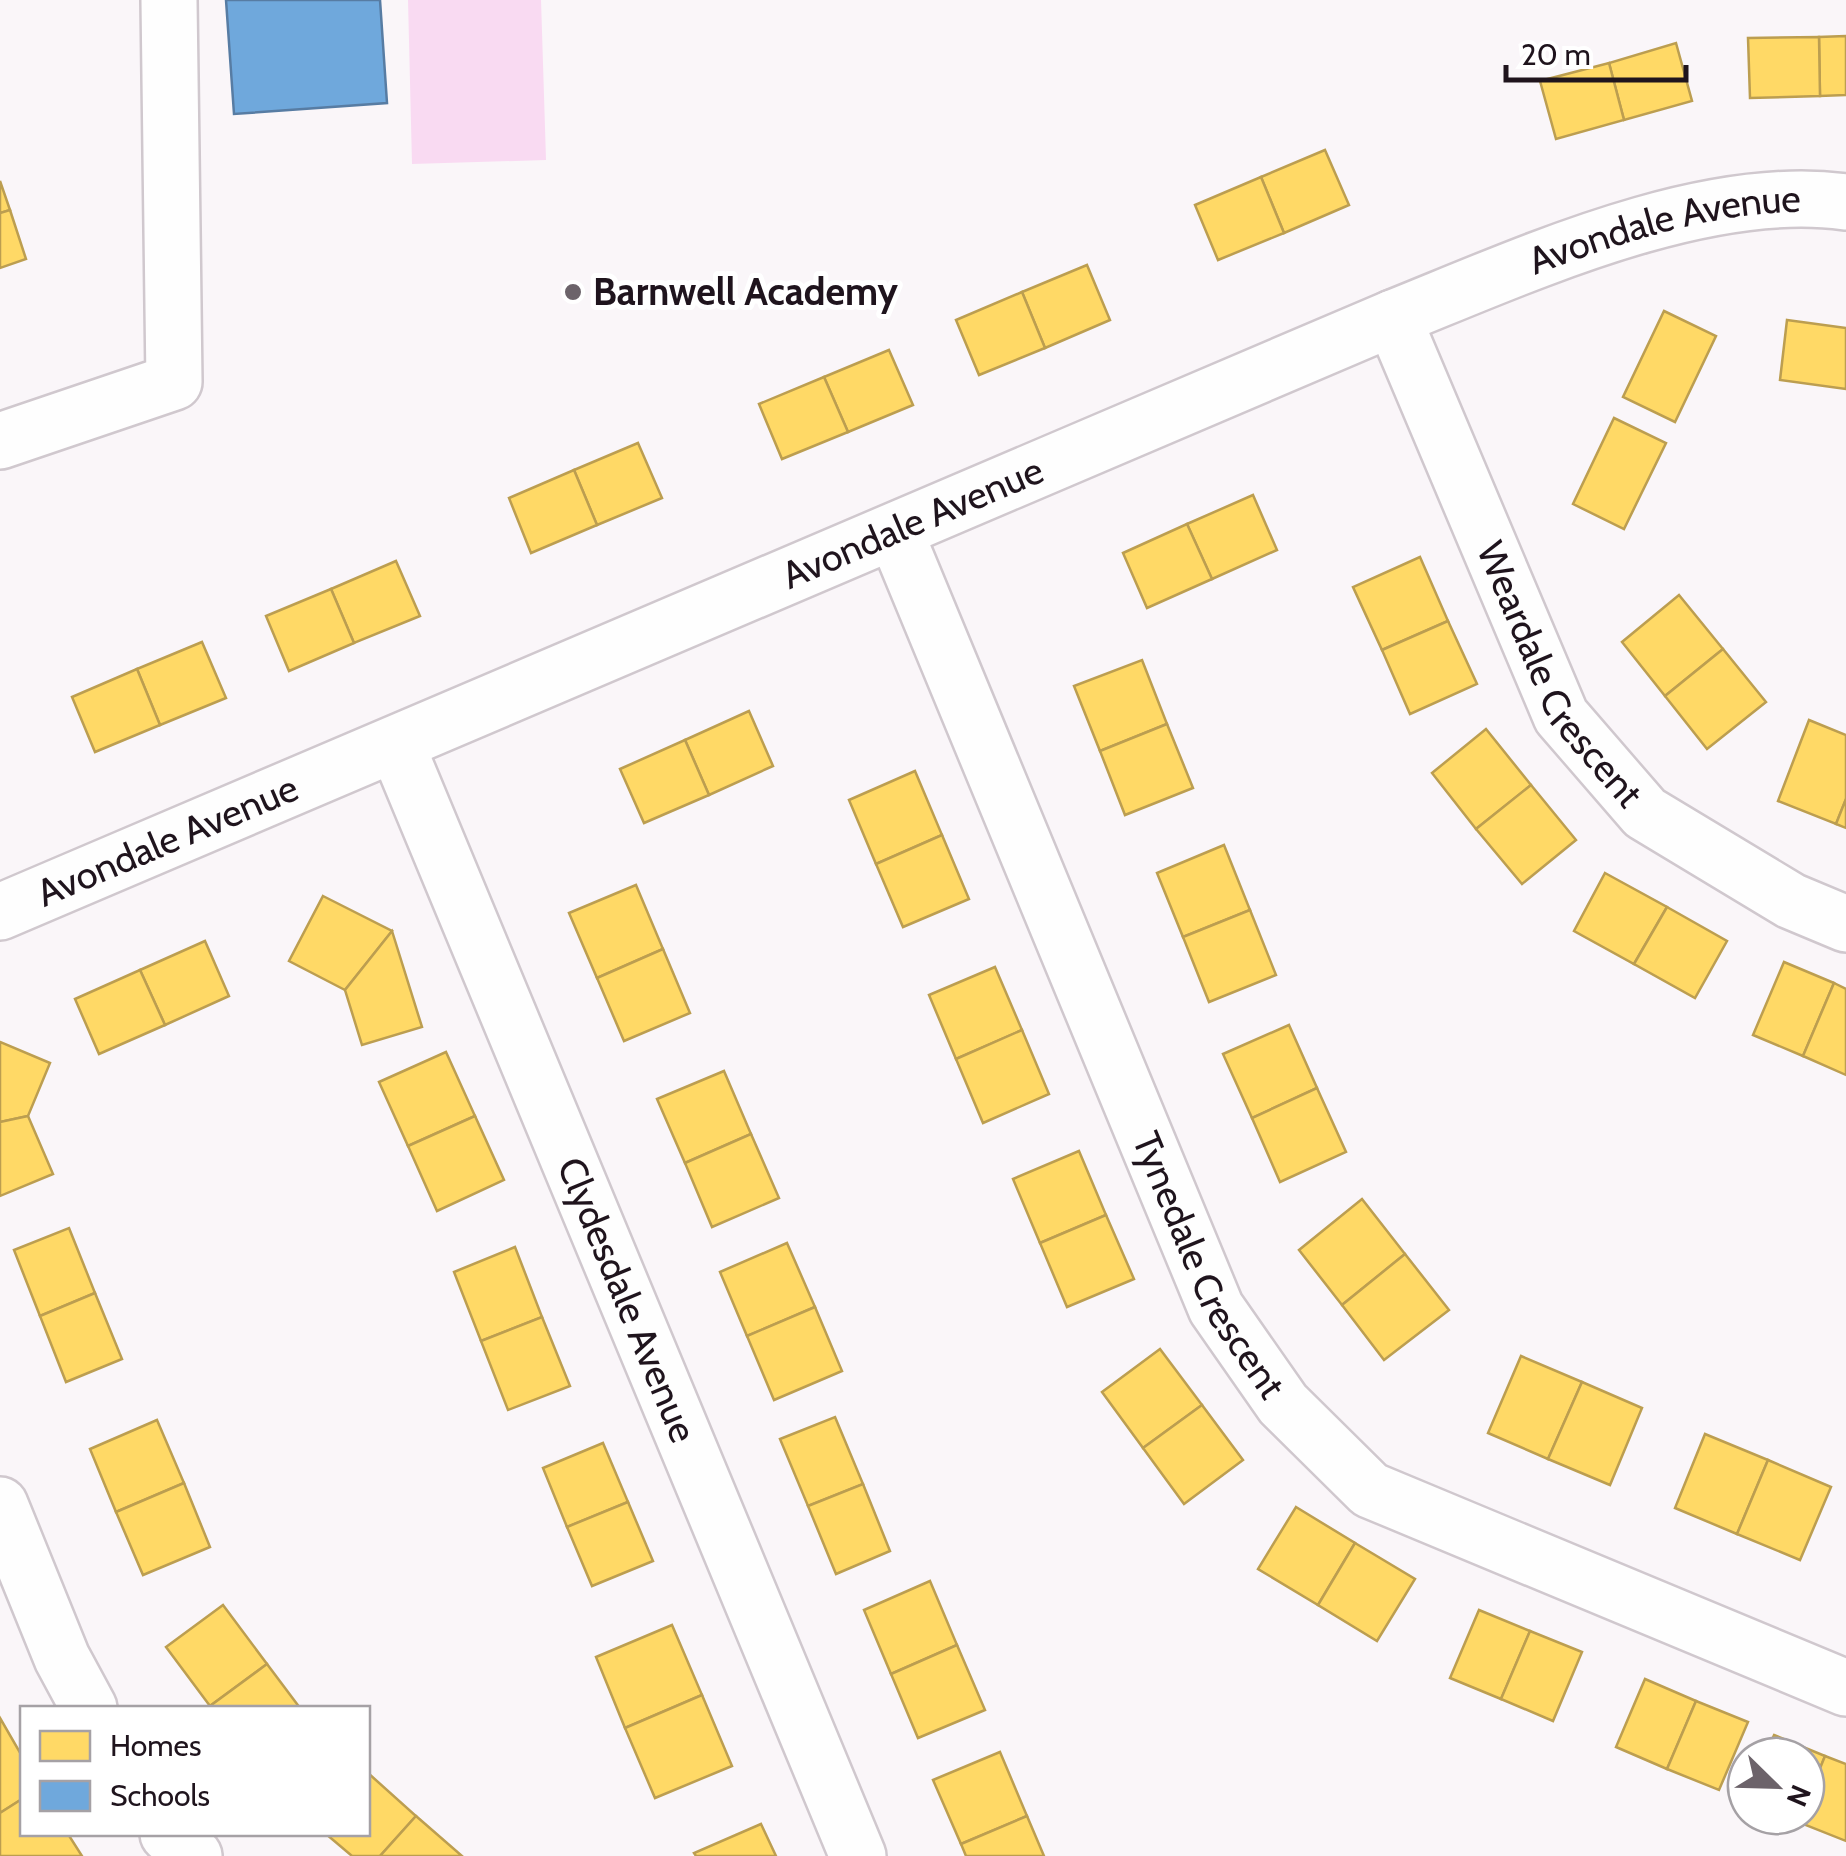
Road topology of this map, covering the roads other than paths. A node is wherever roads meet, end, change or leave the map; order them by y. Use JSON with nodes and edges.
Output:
{"nodes":[{"id":1,"x":169,"y":0,"type":"edge"},
{"id":2,"x":1846,"y":202,"type":"edge"},
{"id":3,"x":1392,"y":318,"type":"junction"},
{"id":4,"x":0,"y":441,"type":"edge"},
{"id":5,"x":896,"y":532,"type":"junction"},
{"id":6,"x":396,"y":744,"type":"junction"},
{"id":7,"x":6,"y":894,"type":"edge"},
{"id":8,"x":1846,"y":924,"type":"edge"},
{"id":9,"x":0,"y":1506,"type":"edge"},
{"id":10,"x":1846,"y":1688,"type":"edge"},
{"id":11,"x":88,"y":1706,"type":"edge"},
{"id":12,"x":170,"y":1836,"type":"edge"},
{"id":13,"x":194,"y":1856,"type":"edge"},
{"id":14,"x":858,"y":1856,"type":"edge"}],
"edges":[{"from":1,"to":4,"type":"street"},
{"from":2,"to":3,"type":"street","name":"Avondale Avenue"},
{"from":3,"to":5,"type":"street","name":"Avondale Avenue"},
{"from":3,"to":8,"type":"street","name":"Weardale Crescent"},
{"from":5,"to":6,"type":"street","name":"Avondale Avenue"},
{"from":5,"to":10,"type":"street","name":"Tynedale Crescent"},
{"from":6,"to":7,"type":"street","name":"Avondale Avenue"},
{"from":6,"to":14,"type":"street","name":"Clydesdale Avenue"},
{"from":9,"to":11,"type":"street"},
{"from":12,"to":13,"type":"street"}]}
